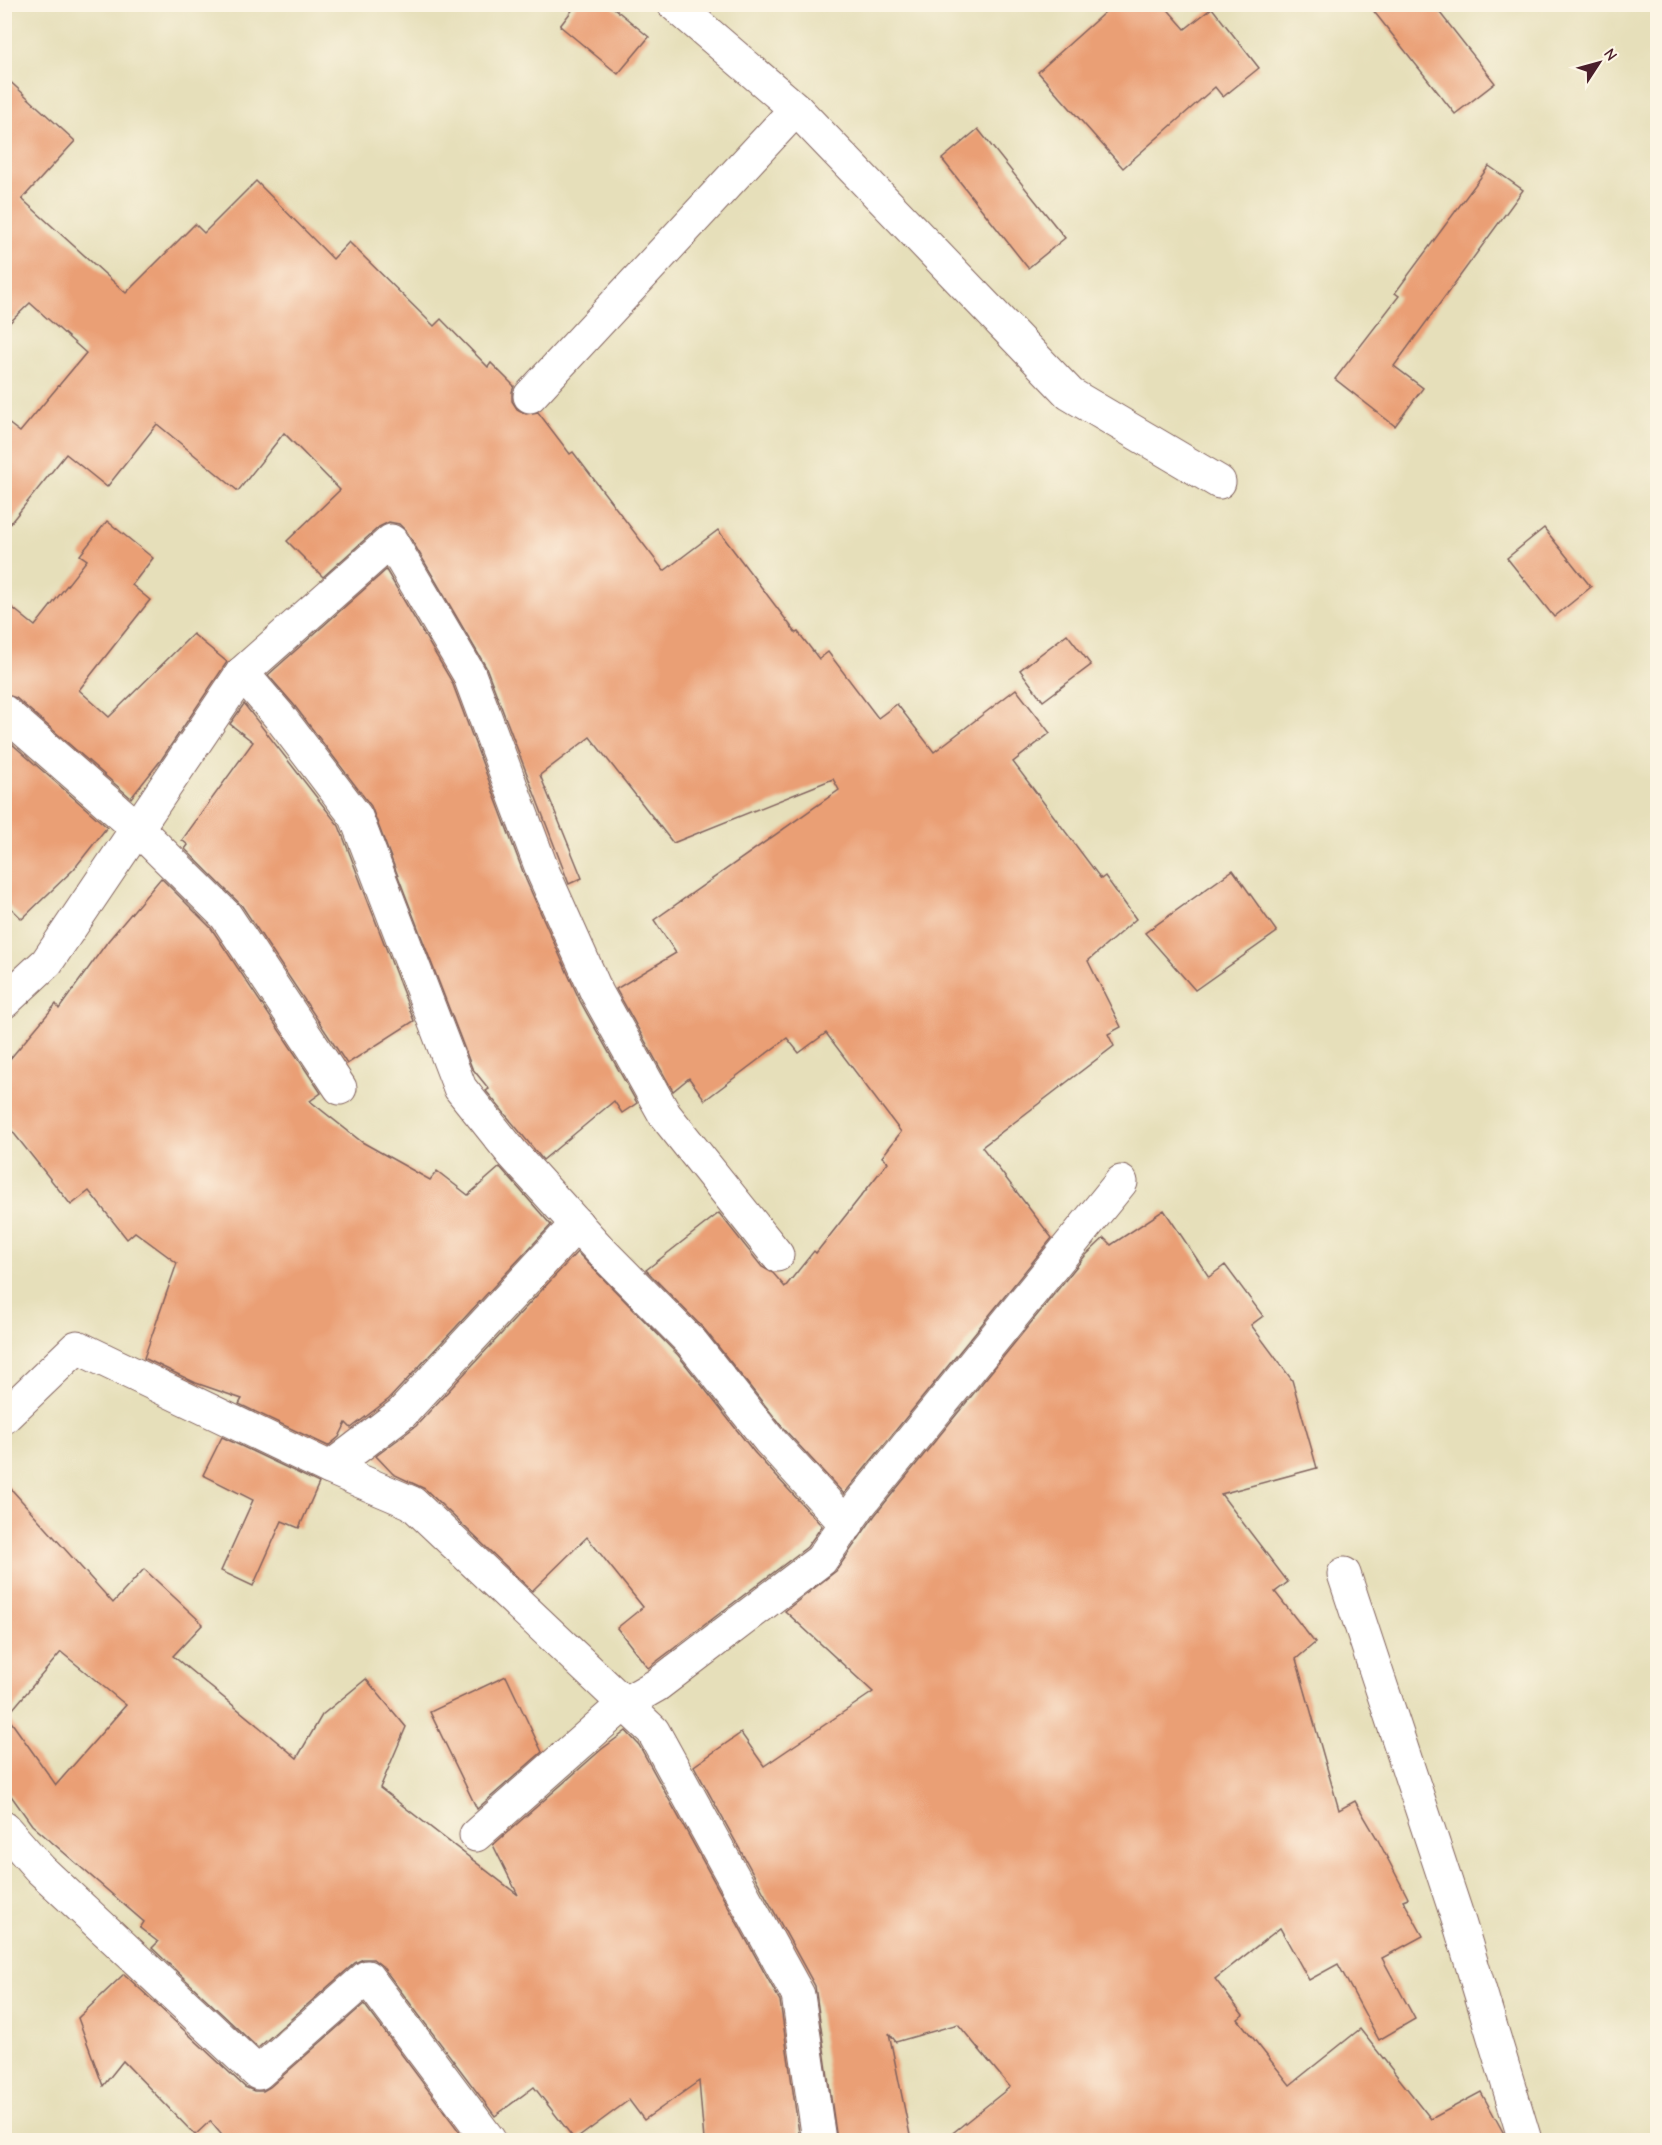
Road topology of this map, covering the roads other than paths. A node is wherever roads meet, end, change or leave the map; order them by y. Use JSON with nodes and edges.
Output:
{"nodes":[{"id":1,"x":674,"y":4,"type":"edge"},
{"id":2,"x":795,"y":109,"type":"junction"},
{"id":3,"x":530,"y":396,"type":"dead end"},
{"id":4,"x":1219,"y":483,"type":"dead end"},
{"id":5,"x":242,"y":673,"type":"junction"},
{"id":6,"x":4,"y":712,"type":"edge"},
{"id":7,"x":137,"y":828,"type":"junction"},
{"id":8,"x":4,"y":1002,"type":"edge"},
{"id":9,"x":340,"y":1088,"type":"dead end"},
{"id":10,"x":1121,"y":1182,"type":"dead end"},
{"id":11,"x":577,"y":1224,"type":"junction"},
{"id":12,"x":777,"y":1255,"type":"dead end"},
{"id":13,"x":4,"y":1417,"type":"edge"},
{"id":14,"x":330,"y":1468,"type":"junction"},
{"id":15,"x":847,"y":1524,"type":"junction"},
{"id":16,"x":1344,"y":1574,"type":"dead end"},
{"id":17,"x":624,"y":1704,"type":"junction"},
{"id":18,"x":4,"y":1828,"type":"edge"},
{"id":19,"x":476,"y":1835,"type":"dead end"},
{"id":20,"x":489,"y":2140,"type":"edge"},
{"id":21,"x":819,"y":2140,"type":"edge"},
{"id":22,"x":1525,"y":2140,"type":"edge"}],
"edges":[{"from":1,"to":2,"type":"street"},
{"from":2,"to":3,"type":"street"},
{"from":2,"to":4,"type":"street"},
{"from":5,"to":7,"type":"street"},
{"from":5,"to":11,"type":"street"},
{"from":5,"to":12,"type":"street"},
{"from":6,"to":7,"type":"street"},
{"from":7,"to":8,"type":"street"},
{"from":7,"to":9,"type":"street"},
{"from":10,"to":15,"type":"street"},
{"from":11,"to":14,"type":"street"},
{"from":11,"to":15,"type":"street"},
{"from":13,"to":14,"type":"street"},
{"from":14,"to":17,"type":"street"},
{"from":15,"to":17,"type":"street"},
{"from":16,"to":22,"type":"street"},
{"from":17,"to":19,"type":"street"},
{"from":17,"to":21,"type":"street"},
{"from":18,"to":20,"type":"street"}]}
